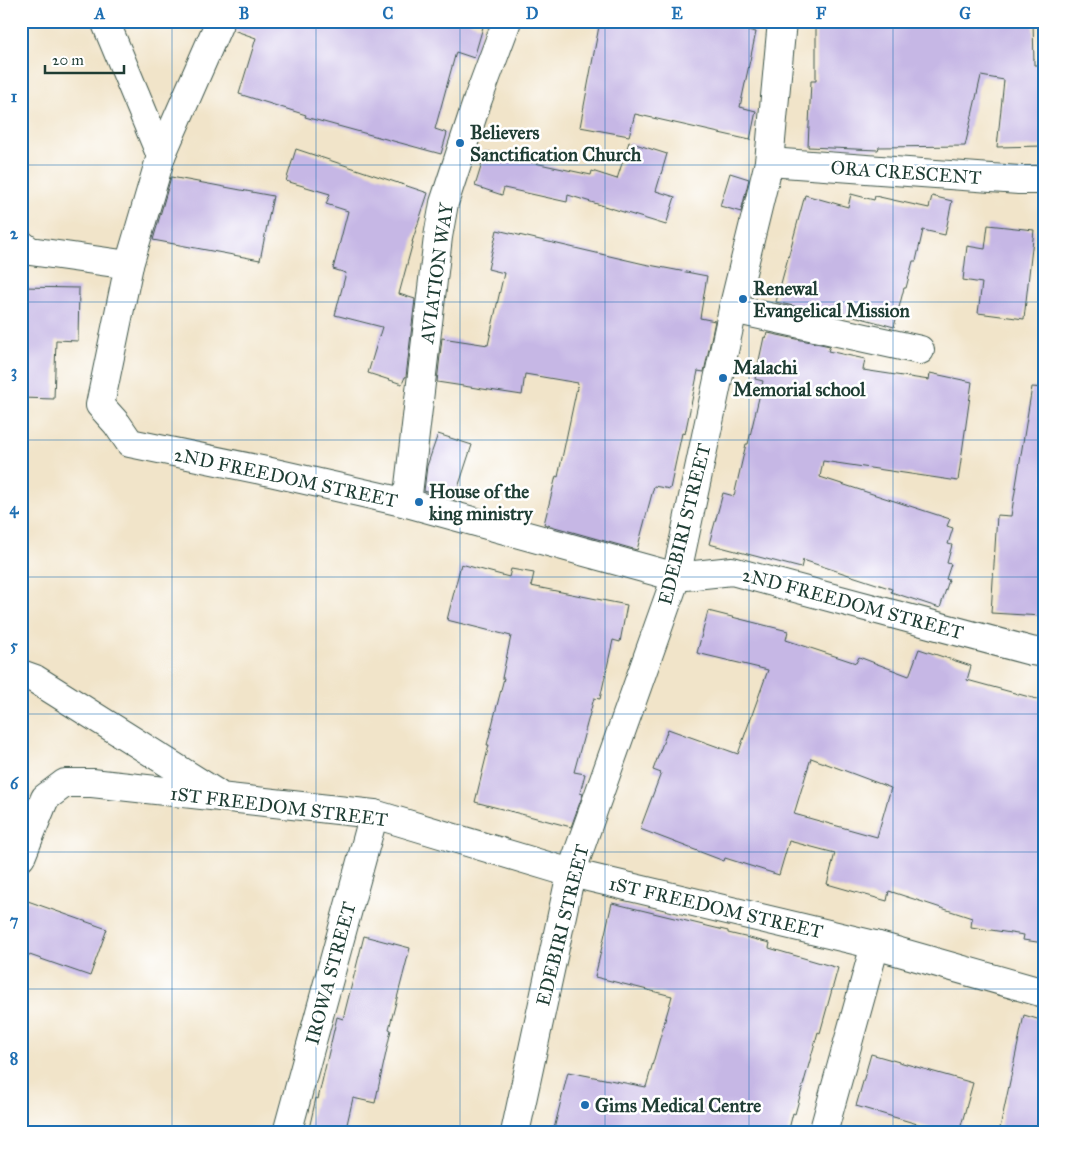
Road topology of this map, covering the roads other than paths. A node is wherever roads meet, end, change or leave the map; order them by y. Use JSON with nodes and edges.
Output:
{"nodes":[{"id":1,"x":105,"y":21,"type":"edge"},
{"id":2,"x":220,"y":21,"type":"edge"},
{"id":3,"x":507,"y":21,"type":"edge"},
{"id":4,"x":782,"y":21,"type":"edge"},
{"id":5,"x":161,"y":156,"type":"junction"},
{"id":6,"x":769,"y":162,"type":"junction"},
{"id":7,"x":1044,"y":180,"type":"edge"},
{"id":8,"x":21,"y":244,"type":"edge"},
{"id":9,"x":129,"y":265,"type":"junction"},
{"id":10,"x":732,"y":309,"type":"junction"},
{"id":11,"x":920,"y":350,"type":"dead end"},
{"id":12,"x":407,"y":503,"type":"junction"},
{"id":13,"x":676,"y":577,"type":"junction"},
{"id":14,"x":1044,"y":653,"type":"edge"},
{"id":15,"x":21,"y":674,"type":"edge"},
{"id":16,"x":221,"y":797,"type":"junction"},
{"id":17,"x":374,"y":814,"type":"junction"},
{"id":18,"x":21,"y":858,"type":"edge"},
{"id":19,"x":571,"y":873,"type":"junction"},
{"id":20,"x":875,"y":944,"type":"junction"},
{"id":21,"x":1044,"y":993,"type":"edge"},
{"id":22,"x":287,"y":1133,"type":"edge"},
{"id":23,"x":515,"y":1133,"type":"edge"},
{"id":24,"x":823,"y":1133,"type":"edge"}],
"edges":[{"from":1,"to":5,"type":"street"},
{"from":2,"to":5,"type":"street"},
{"from":3,"to":12,"type":"street","name":"AVIATION WAY"},
{"from":4,"to":6,"type":"street","name":"EDEBIRI STREET"},
{"from":5,"to":9,"type":"street"},
{"from":6,"to":7,"type":"street","name":"ORA CRESCENT"},
{"from":6,"to":10,"type":"street","name":"EDEBIRI STREET"},
{"from":8,"to":9,"type":"street"},
{"from":9,"to":12,"type":"street","name":"2ND FREEDOM STREET"},
{"from":10,"to":11,"type":"street"},
{"from":10,"to":13,"type":"street","name":"EDEBIRI STREET"},
{"from":12,"to":13,"type":"street","name":"2ND FREEDOM STREET"},
{"from":13,"to":14,"type":"street","name":"2ND FREEDOM STREET"},
{"from":13,"to":19,"type":"street","name":"EDEBIRI STREET"},
{"from":15,"to":16,"type":"street"},
{"from":16,"to":17,"type":"street","name":"1ST FREEDOM STREET"},
{"from":16,"to":18,"type":"street","name":"1ST FREEDOM STREET"},
{"from":17,"to":19,"type":"street","name":"1ST FREEDOM STREET"},
{"from":17,"to":22,"type":"street","name":"IROWA STREET"},
{"from":19,"to":20,"type":"street","name":"1ST FREEDOM STREET"},
{"from":19,"to":23,"type":"street","name":"EDEBIRI STREET"},
{"from":20,"to":21,"type":"street","name":"1ST FREEDOM STREET"},
{"from":20,"to":24,"type":"street"}]}
